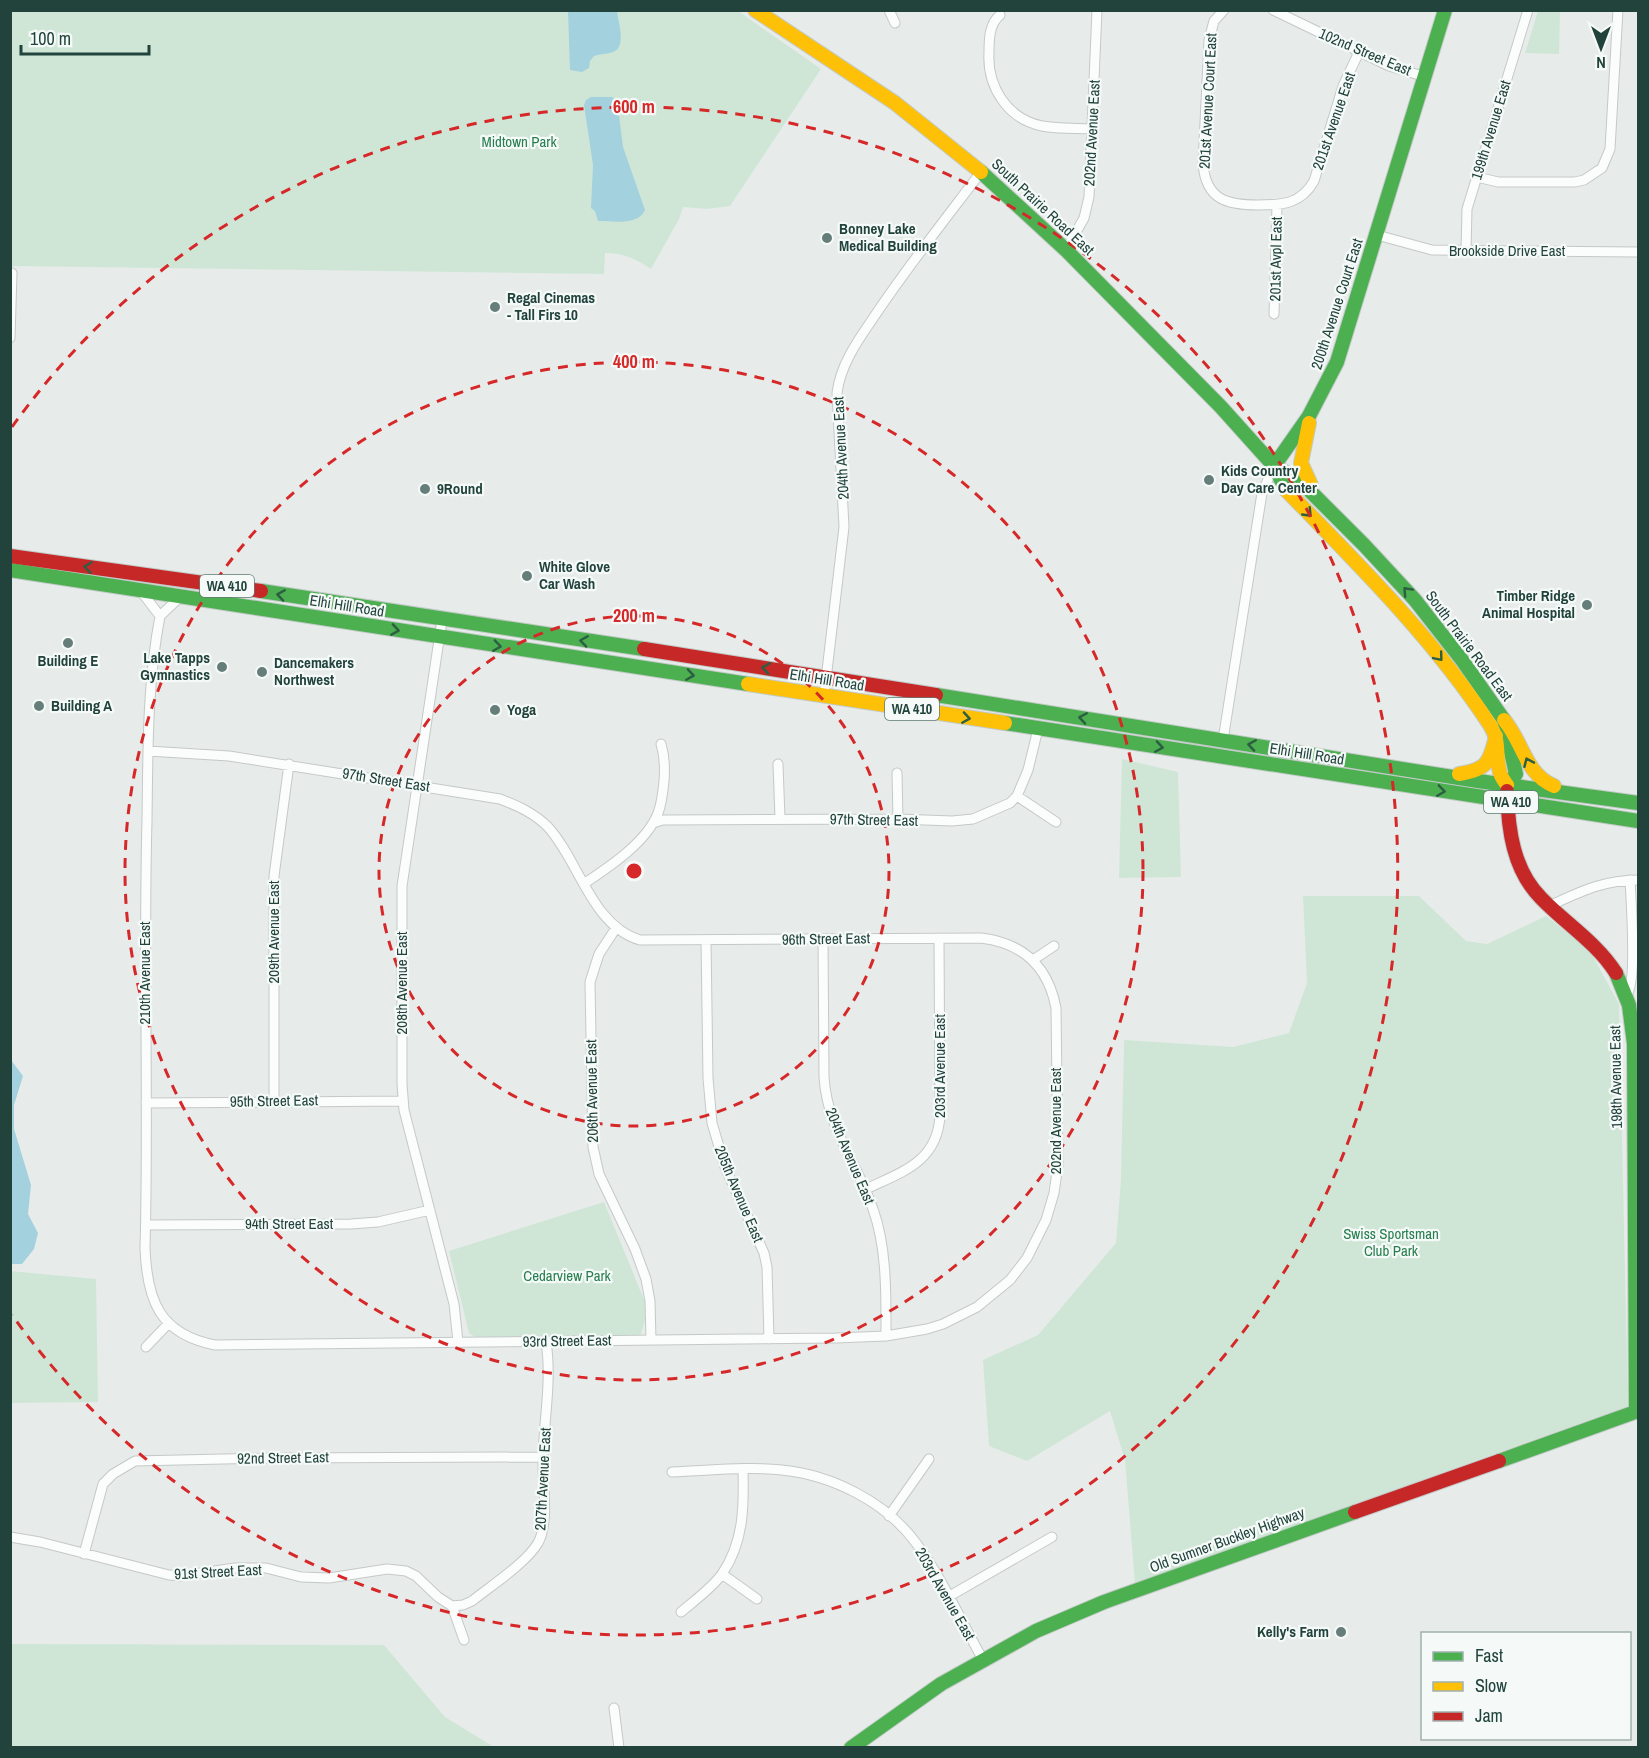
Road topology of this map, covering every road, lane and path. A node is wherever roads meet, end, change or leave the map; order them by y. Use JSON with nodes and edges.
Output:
{"nodes":[{"id":1,"x":755,"y":10,"type":"edge"},
{"id":2,"x":889,"y":10,"type":"edge"},
{"id":3,"x":1097,"y":10,"type":"edge"},
{"id":4,"x":1224,"y":10,"type":"edge"},
{"id":5,"x":1273,"y":10,"type":"edge"},
{"id":6,"x":1445,"y":10,"type":"edge"},
{"id":7,"x":1528,"y":10,"type":"edge"},
{"id":8,"x":1618,"y":10,"type":"edge"},
{"id":9,"x":1000,"y":15,"type":"dead end"},
{"id":10,"x":895,"y":23,"type":"dead end"},
{"id":11,"x":1359,"y":52,"type":"junction"},
{"id":12,"x":1426,"y":77,"type":"junction"},
{"id":13,"x":1093,"y":129,"type":"junction"},
{"id":14,"x":981,"y":172,"type":"junction"},
{"id":15,"x":1477,"y":177,"type":"junction"},
{"id":16,"x":1277,"y":205,"type":"junction"},
{"id":17,"x":1377,"y":235,"type":"junction"},
{"id":18,"x":1066,"y":250,"type":"junction"},
{"id":19,"x":1466,"y":251,"type":"junction"},
{"id":20,"x":1638,"y":252,"type":"edge"},
{"id":21,"x":12,"y":273,"type":"dead end"},
{"id":22,"x":1274,"y":314,"type":"dead end"},
{"id":23,"x":10,"y":338,"type":"edge"},
{"id":24,"x":1311,"y":414,"type":"junction"},
{"id":25,"x":1274,"y":466,"type":"junction"},
{"id":26,"x":1317,"y":498,"type":"junction"},
{"id":27,"x":10,"y":556,"type":"edge"},
{"id":28,"x":10,"y":570,"type":"edge"},
{"id":29,"x":140,"y":590,"type":"junction"},
{"id":30,"x":180,"y":597,"type":"junction"},
{"id":31,"x":160,"y":616,"type":"junction"},
{"id":32,"x":442,"y":621,"type":"junction"},
{"id":33,"x":440,"y":637,"type":"junction"},
{"id":34,"x":826,"y":678,"type":"junction"},
{"id":35,"x":824,"y":696,"type":"junction"},
{"id":36,"x":1504,"y":720,"type":"junction"},
{"id":37,"x":1038,"y":729,"type":"junction"},
{"id":38,"x":1496,"y":736,"type":"junction"},
{"id":39,"x":1223,"y":740,"type":"junction"},
{"id":40,"x":661,"y":744,"type":"dead end"},
{"id":41,"x":148,"y":751,"type":"junction"},
{"id":42,"x":289,"y":764,"type":"junction"},
{"id":43,"x":778,"y":764,"type":"dead end"},
{"id":44,"x":1413,"y":770,"type":"junction"},
{"id":45,"x":897,"y":773,"type":"dead end"},
{"id":46,"x":417,"y":785,"type":"junction"},
{"id":47,"x":1507,"y":785,"type":"junction"},
{"id":48,"x":1017,"y":796,"type":"junction"},
{"id":49,"x":1595,"y":796,"type":"junction"},
{"id":50,"x":1507,"y":801,"type":"junction"},
{"id":51,"x":1638,"y":803,"type":"edge"},
{"id":52,"x":780,"y":819,"type":"junction"},
{"id":53,"x":898,"y":819,"type":"junction"},
{"id":54,"x":1638,"y":821,"type":"edge"},
{"id":55,"x":1056,"y":822,"type":"dead end"},
{"id":56,"x":653,"y":823,"type":"junction"},
{"id":57,"x":1634,"y":880,"type":"edge"},
{"id":58,"x":585,"y":884,"type":"junction"},
{"id":59,"x":1548,"y":906,"type":"junction"},
{"id":60,"x":616,"y":928,"type":"junction"},
{"id":61,"x":939,"y":938,"type":"junction"},
{"id":62,"x":822,"y":939,"type":"junction"},
{"id":63,"x":706,"y":940,"type":"junction"},
{"id":64,"x":1054,"y":946,"type":"dead end"},
{"id":65,"x":1033,"y":960,"type":"junction"},
{"id":66,"x":1627,"y":994,"type":"junction"},
{"id":67,"x":274,"y":1101,"type":"junction"},
{"id":68,"x":402,"y":1101,"type":"junction"},
{"id":69,"x":146,"y":1103,"type":"junction"},
{"id":70,"x":1636,"y":1128,"type":"edge"},
{"id":71,"x":864,"y":1190,"type":"junction"},
{"id":72,"x":430,"y":1210,"type":"junction"},
{"id":73,"x":146,"y":1225,"type":"junction"},
{"id":74,"x":993,"y":1295,"type":"joint"},
{"id":75,"x":168,"y":1324,"type":"junction"},
{"id":76,"x":886,"y":1336,"type":"junction"},
{"id":77,"x":769,"y":1339,"type":"junction"},
{"id":78,"x":651,"y":1340,"type":"junction"},
{"id":79,"x":458,"y":1342,"type":"junction"},
{"id":80,"x":546,"y":1342,"type":"junction"},
{"id":81,"x":146,"y":1347,"type":"dead end"},
{"id":82,"x":1637,"y":1370,"type":"edge"},
{"id":83,"x":1637,"y":1411,"type":"edge"},
{"id":84,"x":543,"y":1457,"type":"junction"},
{"id":85,"x":928,"y":1458,"type":"dead end"},
{"id":86,"x":743,"y":1470,"type":"junction"},
{"id":87,"x":672,"y":1472,"type":"dead end"},
{"id":88,"x":889,"y":1516,"type":"junction"},
{"id":89,"x":10,"y":1537,"type":"edge"},
{"id":90,"x":1052,"y":1537,"type":"dead end"},
{"id":91,"x":84,"y":1554,"type":"junction"},
{"id":92,"x":722,"y":1574,"type":"junction"},
{"id":93,"x":948,"y":1598,"type":"junction"},
{"id":94,"x":757,"y":1599,"type":"dead end"},
{"id":95,"x":452,"y":1606,"type":"junction"},
{"id":96,"x":681,"y":1612,"type":"dead end"},
{"id":97,"x":464,"y":1640,"type":"dead end"},
{"id":98,"x":982,"y":1658,"type":"junction"},
{"id":99,"x":614,"y":1708,"type":"dead end"},
{"id":100,"x":619,"y":1748,"type":"edge"},
{"id":101,"x":850,"y":1748,"type":"edge"}],
"edges":[{"from":1,"to":14,"type":"main road","name":"South Prairie Road East"},
{"from":2,"to":10,"type":"street"},
{"from":3,"to":13,"type":"street","name":"202nd Avenue East"},
{"from":4,"to":16,"type":"street","name":"201st Avenue Court East"},
{"from":5,"to":11,"type":"street","name":"102nd Street East"},
{"from":6,"to":12,"type":"main road","name":"200th Avenue Court East"},
{"from":7,"to":15,"type":"street","name":"199th Avenue East"},
{"from":8,"to":15,"type":"street"},
{"from":9,"to":13,"type":"street"},
{"from":11,"to":12,"type":"street","name":"102nd Street East"},
{"from":11,"to":16,"type":"street","name":"201st Avenue East"},
{"from":12,"to":17,"type":"main road","name":"200th Avenue Court East"},
{"from":13,"to":18,"type":"street","name":"202nd Avenue East"},
{"from":14,"to":18,"type":"main road","name":"South Prairie Road East"},
{"from":14,"to":34,"type":"street","name":"204th Avenue East"},
{"from":15,"to":19,"type":"street","name":"199th Avenue East"},
{"from":16,"to":22,"type":"street","name":"201st Avpl East"},
{"from":17,"to":19,"type":"street","name":"Brookside Drive East"},
{"from":17,"to":24,"type":"main road","name":"200th Avenue Court East"},
{"from":18,"to":25,"type":"main road","name":"South Prairie Road East"},
{"from":19,"to":20,"type":"street","name":"Brookside Drive East"},
{"from":21,"to":23,"type":"street"},
{"from":24,"to":25,"type":"main road","name":"200th Avenue Court East"},
{"from":24,"to":26,"type":"main road"},
{"from":25,"to":26,"type":"main road","name":"South Prairie Road East"},
{"from":25,"to":38,"type":"main road","name":"South Prairie Road East","one_way":true},
{"from":25,"to":39,"type":"street","name":"200th Avenue Court East"},
{"from":36,"to":26,"type":"main road","name":"South Prairie Road East","one_way":true},
{"from":32,"to":27,"type":"main road","name":"Elhi Hill Road","number":"WA 410","one_way":true},
{"from":28,"to":29,"type":"main road","name":"Elhi Hill Road","number":"WA 410"},
{"from":29,"to":30,"type":"main road","name":"Elhi Hill Road","number":"WA 410"},
{"from":29,"to":31,"type":"street"},
{"from":30,"to":31,"type":"street"},
{"from":30,"to":33,"type":"main road","name":"Elhi Hill Road","number":"WA 410","one_way":true},
{"from":31,"to":41,"type":"street","name":"210th Avenue East"},
{"from":32,"to":33,"type":"street","name":"208th Avenue East"},
{"from":34,"to":32,"type":"main road","name":"Elhi Hill Road","number":"WA 410","one_way":true},
{"from":33,"to":35,"type":"main road","name":"Elhi Hill Road","number":"WA 410","one_way":true},
{"from":33,"to":46,"type":"street","name":"208th Avenue East"},
{"from":34,"to":35,"type":"street","name":"204th Avenue East"},
{"from":39,"to":34,"type":"main road","name":"Elhi Hill Road","number":"WA 410","one_way":true},
{"from":35,"to":37,"type":"main road","name":"Elhi Hill Road","number":"WA 410","one_way":true},
{"from":36,"to":47,"type":"main road","name":"South Prairie Road East"},
{"from":49,"to":36,"type":"main road","one_way":true},
{"from":37,"to":48,"type":"street"},
{"from":37,"to":50,"type":"main road","name":"Elhi Hill Road","number":"WA 410","one_way":true},
{"from":38,"to":44,"type":"main road"},
{"from":38,"to":47,"type":"main road","name":"South Prairie Road East"},
{"from":44,"to":39,"type":"main road","name":"Elhi Hill Road","number":"WA 410","one_way":true},
{"from":40,"to":56,"type":"street"},
{"from":41,"to":42,"type":"street","name":"97th Street East"},
{"from":41,"to":69,"type":"street","name":"210th Avenue East"},
{"from":42,"to":46,"type":"street","name":"97th Street East"},
{"from":42,"to":67,"type":"street","name":"209th Avenue East"},
{"from":43,"to":52,"type":"street"},
{"from":44,"to":47,"type":"main road","name":"Elhi Hill Road","number":"WA 410"},
{"from":45,"to":53,"type":"street"},
{"from":46,"to":58,"type":"street","name":"97th Street East"},
{"from":46,"to":68,"type":"street","name":"208th Avenue East"},
{"from":47,"to":49,"type":"main road","name":"Elhi Hill Road","number":"WA 410"},
{"from":47,"to":50,"type":"main road","name":"198th Avenue East"},
{"from":48,"to":53,"type":"street","name":"97th Street East"},
{"from":48,"to":55,"type":"street"},
{"from":49,"to":51,"type":"main road","name":"Elhi Hill Road","number":"WA 410"},
{"from":50,"to":54,"type":"main road","name":"Elhi Hill Road","number":"WA 410"},
{"from":50,"to":59,"type":"main road","name":"198th Avenue East"},
{"from":52,"to":53,"type":"street","name":"97th Street East"},
{"from":52,"to":56,"type":"street","name":"97th Street East"},
{"from":56,"to":58,"type":"street"},
{"from":57,"to":59,"type":"street"},
{"from":57,"to":66,"type":"street"},
{"from":58,"to":60,"type":"street"},
{"from":59,"to":66,"type":"main road","name":"198th Avenue East"},
{"from":60,"to":63,"type":"street","name":"96th Street East"},
{"from":60,"to":78,"type":"street","name":"206th Avenue East"},
{"from":61,"to":62,"type":"street","name":"96th Street East"},
{"from":61,"to":65,"type":"street","name":"96th Street East"},
{"from":61,"to":71,"type":"street","name":"203rd Avenue East"},
{"from":62,"to":63,"type":"street","name":"96th Street East"},
{"from":62,"to":71,"type":"street","name":"204th Avenue East"},
{"from":63,"to":77,"type":"street","name":"205th Avenue East"},
{"from":64,"to":65,"type":"street"},
{"from":65,"to":74,"type":"street","name":"202nd Avenue East"},
{"from":66,"to":70,"type":"main road","name":"198th Avenue East"},
{"from":67,"to":68,"type":"street","name":"95th Street East"},
{"from":67,"to":69,"type":"street","name":"95th Street East"},
{"from":68,"to":72,"type":"street","name":"208th Avenue East"},
{"from":69,"to":73,"type":"street","name":"210th Avenue East"},
{"from":70,"to":82,"type":"main road","name":"198th Avenue East"},
{"from":71,"to":76,"type":"street","name":"204th Avenue East"},
{"from":72,"to":73,"type":"street","name":"94th Street East"},
{"from":72,"to":79,"type":"street","name":"208th Avenue East"},
{"from":73,"to":75,"type":"street","name":"210th Avenue East"},
{"from":74,"to":76,"type":"street","name":"93rd Street East"},
{"from":75,"to":79,"type":"street","name":"93rd Street East"},
{"from":75,"to":81,"type":"street"},
{"from":76,"to":77,"type":"street","name":"93rd Street East"},
{"from":77,"to":78,"type":"street","name":"93rd Street East"},
{"from":78,"to":80,"type":"street","name":"93rd Street East"},
{"from":79,"to":80,"type":"street","name":"93rd Street East"},
{"from":80,"to":84,"type":"street","name":"207th Avenue East"},
{"from":82,"to":83,"type":"main road","name":"198th Avenue East"},
{"from":83,"to":98,"type":"main road","name":"Old Sumner Buckley Highway"},
{"from":84,"to":91,"type":"street","name":"92nd Street East"},
{"from":84,"to":95,"type":"street","name":"207th Avenue East"},
{"from":85,"to":88,"type":"street"},
{"from":86,"to":87,"type":"street","name":"203rd Avenue East"},
{"from":86,"to":88,"type":"street","name":"203rd Avenue East"},
{"from":86,"to":92,"type":"street"},
{"from":88,"to":93,"type":"street","name":"203rd Avenue East"},
{"from":89,"to":91,"type":"street","name":"91st Street East"},
{"from":90,"to":93,"type":"street"},
{"from":91,"to":95,"type":"street","name":"91st Street East"},
{"from":92,"to":94,"type":"street"},
{"from":92,"to":96,"type":"street"},
{"from":93,"to":98,"type":"street","name":"203rd Avenue East"},
{"from":95,"to":97,"type":"street"},
{"from":98,"to":101,"type":"main road","name":"Old Sumner Buckley Highway"},
{"from":99,"to":100,"type":"street"}]}
